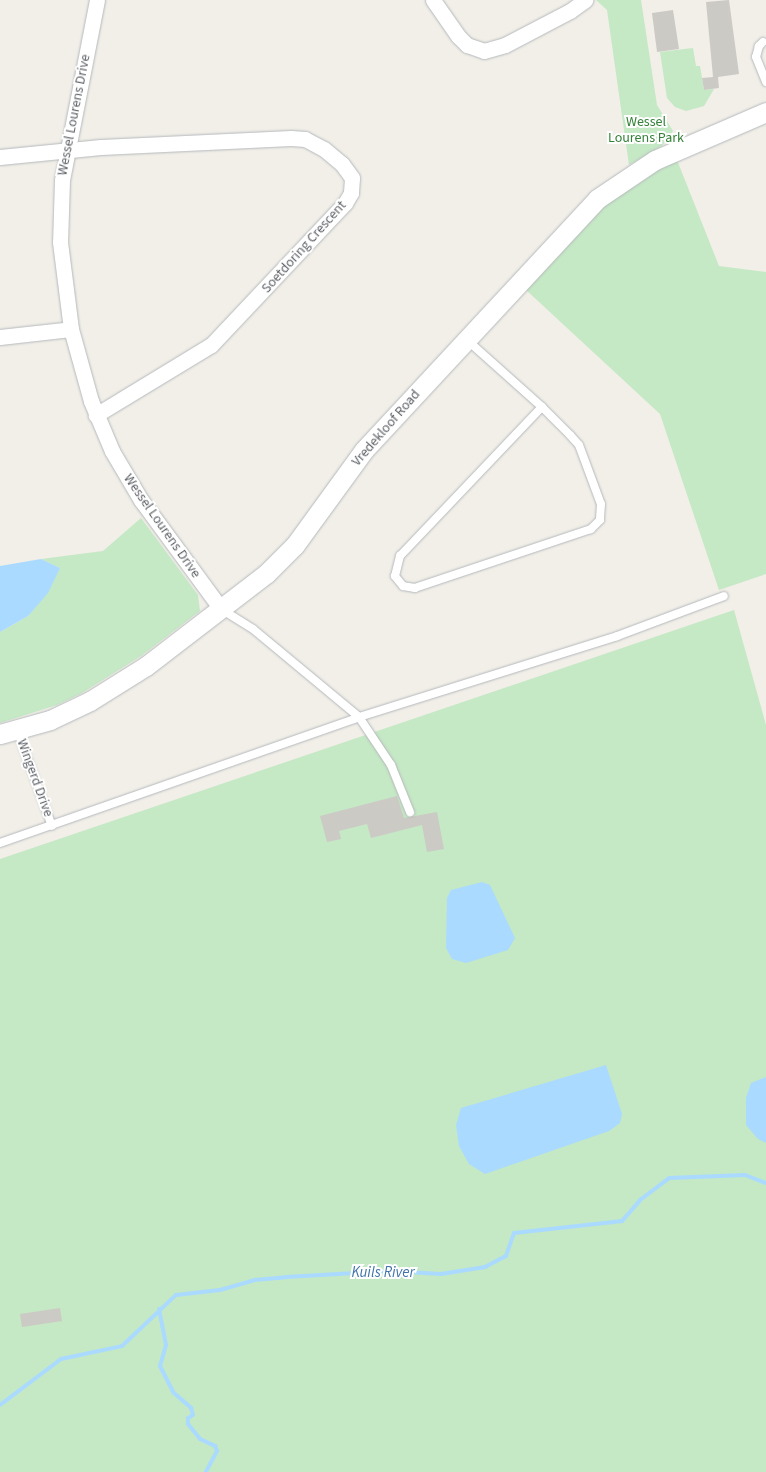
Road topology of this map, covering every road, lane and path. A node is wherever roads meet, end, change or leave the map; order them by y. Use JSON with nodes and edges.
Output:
{"nodes":[{"id":1,"x":97,"y":0,"type":"edge"},
{"id":2,"x":433,"y":0,"type":"edge"},
{"id":3,"x":585,"y":0,"type":"edge"},
{"id":4,"x":764,"y":42,"type":"dead end"},
{"id":5,"x":765,"y":79,"type":"edge"},
{"id":6,"x":766,"y":112,"type":"edge"},
{"id":7,"x":65,"y":149,"type":"junction"},
{"id":8,"x":0,"y":157,"type":"edge"},
{"id":9,"x":71,"y":329,"type":"junction"},
{"id":10,"x":0,"y":337,"type":"edge"},
{"id":11,"x":466,"y":338,"type":"junction"},
{"id":12,"x":542,"y":407,"type":"junction"},
{"id":13,"x":96,"y":416,"type":"junction"},
{"id":14,"x":724,"y":596,"type":"dead end"},
{"id":15,"x":221,"y":609,"type":"junction"},
{"id":16,"x":359,"y":717,"type":"junction"},
{"id":17,"x":8,"y":732,"type":"edge"},
{"id":18,"x":410,"y":812,"type":"dead end"},
{"id":19,"x":52,"y":826,"type":"junction"},
{"id":20,"x":0,"y":843,"type":"edge"}],
"edges":[{"from":1,"to":7,"type":"street","name":"Wessel Lourens Drive"},
{"from":2,"to":3,"type":"street"},
{"from":4,"to":5,"type":"lane"},
{"from":6,"to":11,"type":"street","name":"Vredekloof Road"},
{"from":7,"to":8,"type":"street"},
{"from":7,"to":9,"type":"street","name":"Wessel Lourens Drive"},
{"from":7,"to":13,"type":"street","name":"Soetdoring Crescent"},
{"from":9,"to":10,"type":"street"},
{"from":9,"to":13,"type":"street","name":"Wessel Lourens Drive"},
{"from":11,"to":12,"type":"lane"},
{"from":11,"to":15,"type":"street","name":"Vredekloof Road"},
{"from":12,"to":12,"type":"lane"},
{"from":13,"to":15,"type":"street","name":"Wessel Lourens Drive"},
{"from":14,"to":16,"type":"lane"},
{"from":15,"to":16,"type":"lane"},
{"from":15,"to":17,"type":"street","name":"Vredekloof Road"},
{"from":16,"to":18,"type":"lane"},
{"from":16,"to":19,"type":"lane"},
{"from":17,"to":19,"type":"lane","name":"Wingerd Drive"},
{"from":19,"to":20,"type":"lane"}]}
